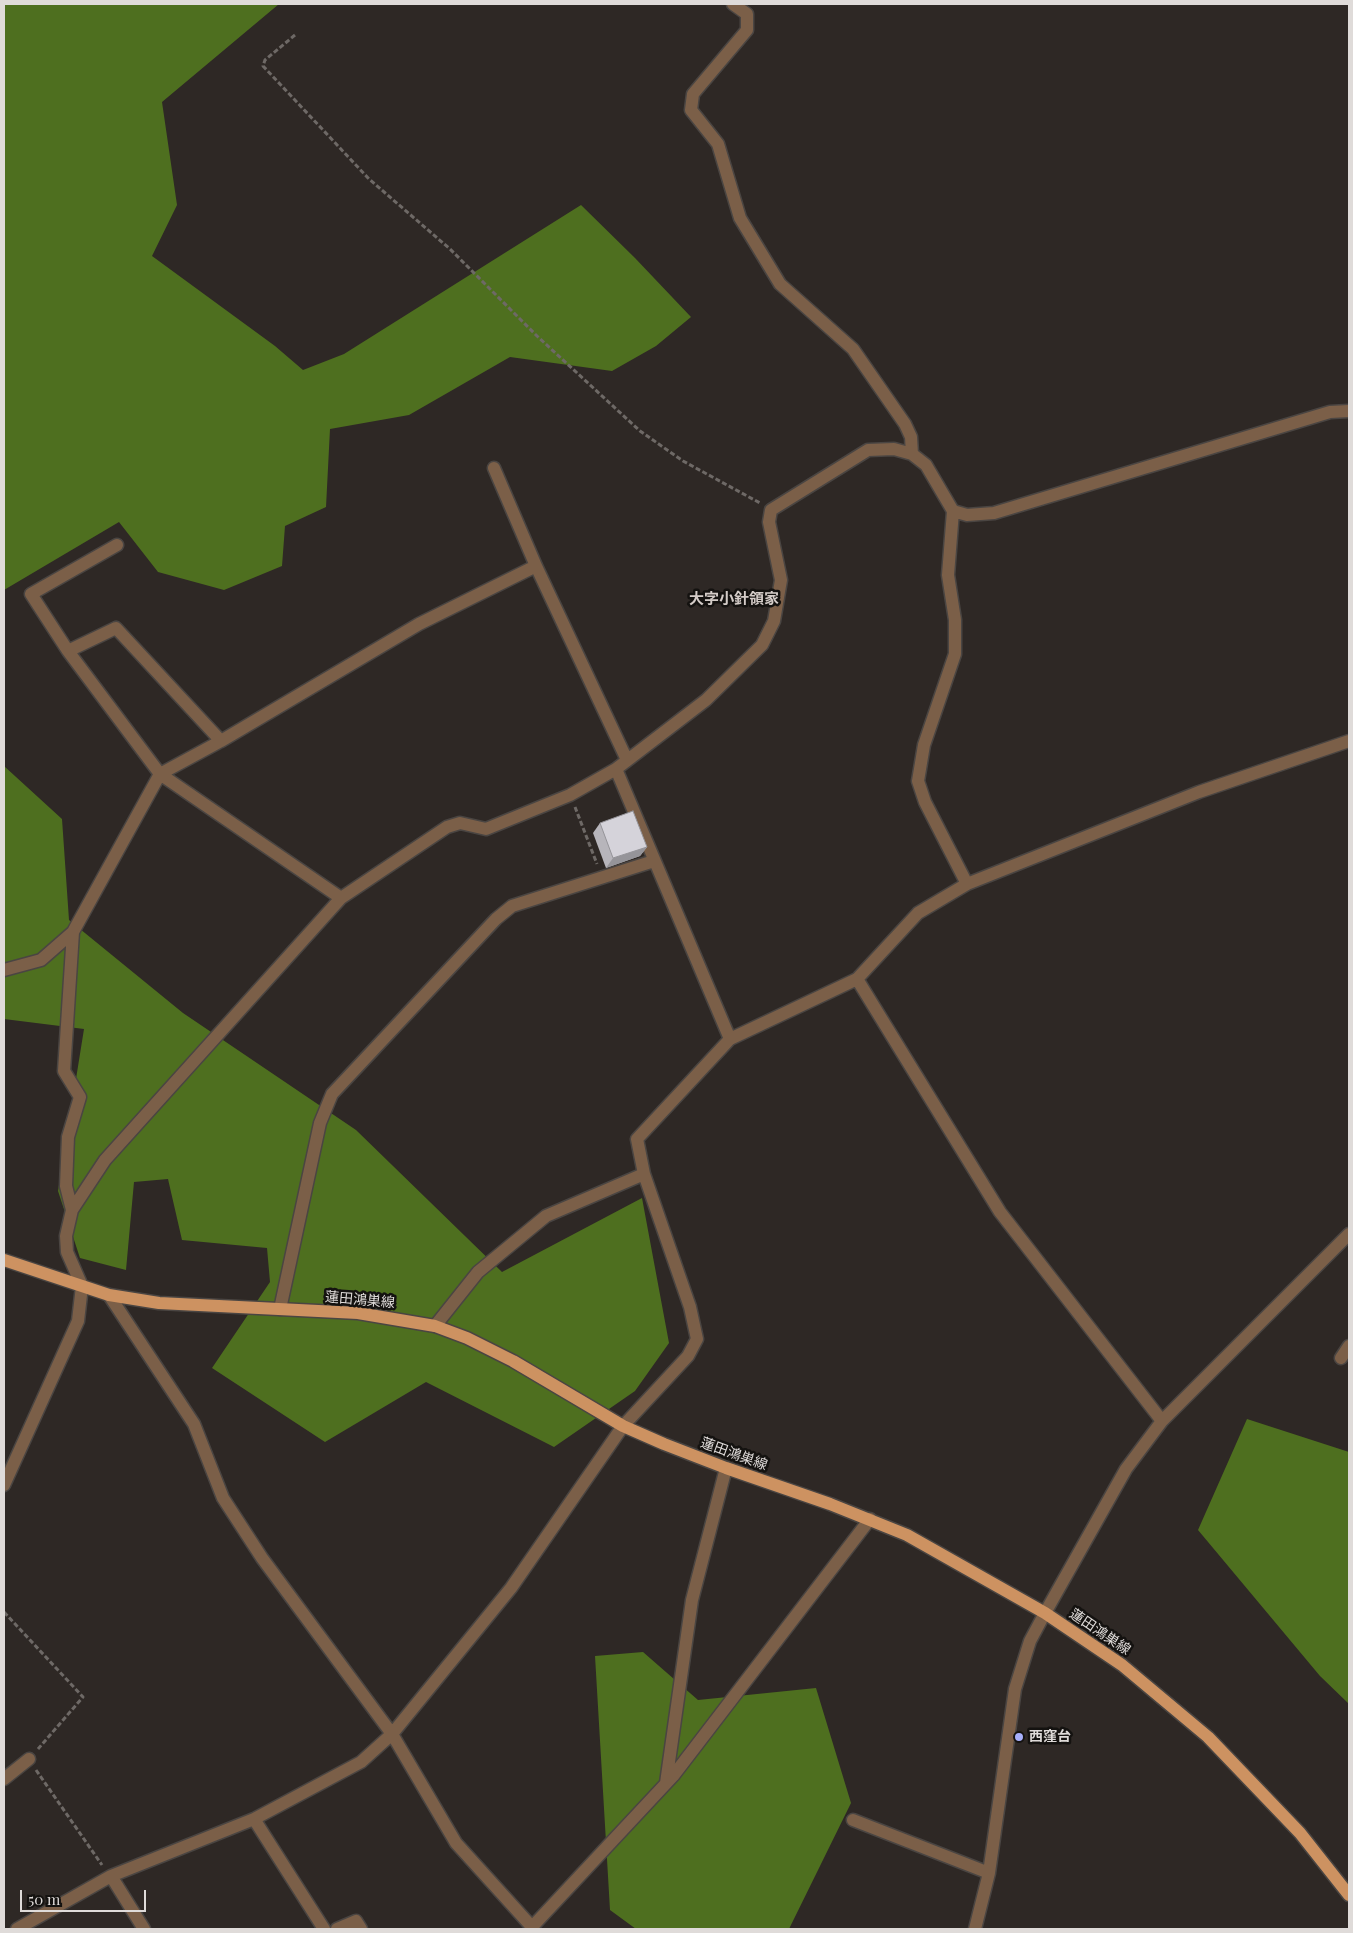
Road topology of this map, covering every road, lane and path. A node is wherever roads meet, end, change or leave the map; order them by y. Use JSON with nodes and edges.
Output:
{"nodes":[{"id":1,"x":733,"y":4,"type":"edge"},
{"id":2,"x":295,"y":34,"type":"dead end"},
{"id":3,"x":1349,"y":411,"type":"edge"},
{"id":4,"x":912,"y":454,"type":"junction"},
{"id":5,"x":494,"y":468,"type":"dead end"},
{"id":6,"x":770,"y":510,"type":"junction"},
{"id":7,"x":953,"y":511,"type":"junction"},
{"id":8,"x":116,"y":546,"type":"dead end"},
{"id":9,"x":536,"y":566,"type":"junction"},
{"id":10,"x":68,"y":651,"type":"junction"},
{"id":11,"x":221,"y":741,"type":"junction"},
{"id":12,"x":1349,"y":741,"type":"edge"},
{"id":13,"x":627,"y":760,"type":"junction"},
{"id":14,"x":616,"y":769,"type":"junction"},
{"id":15,"x":160,"y":774,"type":"junction"},
{"id":16,"x":570,"y":795,"type":"junction"},
{"id":17,"x":654,"y":861,"type":"junction"},
{"id":18,"x":602,"y":878,"type":"junction"},
{"id":19,"x":967,"y":884,"type":"junction"},
{"id":20,"x":340,"y":898,"type":"junction"},
{"id":21,"x":73,"y":932,"type":"junction"},
{"id":22,"x":4,"y":970,"type":"edge"},
{"id":23,"x":857,"y":979,"type":"junction"},
{"id":24,"x":730,"y":1039,"type":"junction"},
{"id":25,"x":644,"y":1174,"type":"junction"},
{"id":26,"x":72,"y":1210,"type":"junction"},
{"id":27,"x":1349,"y":1234,"type":"edge"},
{"id":28,"x":4,"y":1260,"type":"edge"},
{"id":29,"x":82,"y":1286,"type":"junction"},
{"id":30,"x":109,"y":1295,"type":"junction"},
{"id":31,"x":280,"y":1310,"type":"junction"},
{"id":32,"x":435,"y":1326,"type":"junction"},
{"id":33,"x":1349,"y":1346,"type":"edge"},
{"id":34,"x":1340,"y":1358,"type":"dead end"},
{"id":35,"x":1162,"y":1421,"type":"junction"},
{"id":36,"x":623,"y":1426,"type":"junction"},
{"id":37,"x":726,"y":1468,"type":"junction"},
{"id":38,"x":4,"y":1485,"type":"edge"},
{"id":39,"x":870,"y":1519,"type":"junction"},
{"id":40,"x":4,"y":1612,"type":"edge"},
{"id":41,"x":1045,"y":1613,"type":"junction"},
{"id":42,"x":392,"y":1734,"type":"junction"},
{"id":43,"x":29,"y":1759,"type":"junction"},
{"id":44,"x":4,"y":1779,"type":"edge"},
{"id":45,"x":666,"y":1783,"type":"junction"},
{"id":46,"x":254,"y":1819,"type":"junction"},
{"id":47,"x":853,"y":1820,"type":"dead end"},
{"id":48,"x":989,"y":1873,"type":"junction"},
{"id":49,"x":111,"y":1876,"type":"junction"},
{"id":50,"x":1349,"y":1895,"type":"edge"},
{"id":51,"x":532,"y":1928,"type":"edge"},
{"id":52,"x":17,"y":1929,"type":"edge"},
{"id":53,"x":144,"y":1929,"type":"edge"},
{"id":54,"x":324,"y":1929,"type":"edge"},
{"id":55,"x":337,"y":1929,"type":"edge"},
{"id":56,"x":361,"y":1929,"type":"edge"},
{"id":57,"x":975,"y":1929,"type":"edge"}],
"edges":[{"from":1,"to":4,"type":"street"},
{"from":2,"to":6,"type":"path"},
{"from":3,"to":7,"type":"street"},
{"from":4,"to":6,"type":"street"},
{"from":4,"to":7,"type":"street"},
{"from":5,"to":9,"type":"street"},
{"from":6,"to":13,"type":"street"},
{"from":7,"to":19,"type":"street"},
{"from":8,"to":10,"type":"street"},
{"from":9,"to":11,"type":"street"},
{"from":9,"to":13,"type":"street"},
{"from":10,"to":11,"type":"street"},
{"from":10,"to":15,"type":"street"},
{"from":11,"to":15,"type":"street"},
{"from":12,"to":19,"type":"street"},
{"from":13,"to":14,"type":"street"},
{"from":14,"to":16,"type":"street"},
{"from":14,"to":17,"type":"street"},
{"from":15,"to":20,"type":"street"},
{"from":15,"to":21,"type":"street"},
{"from":16,"to":18,"type":"path"},
{"from":16,"to":20,"type":"street"},
{"from":17,"to":18,"type":"street"},
{"from":17,"to":24,"type":"street"},
{"from":18,"to":31,"type":"street"},
{"from":19,"to":23,"type":"street"},
{"from":20,"to":26,"type":"street"},
{"from":21,"to":22,"type":"street"},
{"from":21,"to":26,"type":"street"},
{"from":23,"to":24,"type":"street"},
{"from":23,"to":35,"type":"street"},
{"from":24,"to":25,"type":"street"},
{"from":25,"to":32,"type":"street"},
{"from":25,"to":36,"type":"street"},
{"from":26,"to":29,"type":"street"},
{"from":27,"to":35,"type":"street"},
{"from":28,"to":29,"type":"main road","name":"蓮田鴻巣線"},
{"from":29,"to":30,"type":"main road","name":"蓮田鴻巣線"},
{"from":29,"to":38,"type":"street"},
{"from":30,"to":31,"type":"main road","name":"蓮田鴻巣線"},
{"from":30,"to":42,"type":"street"},
{"from":31,"to":32,"type":"main road","name":"蓮田鴻巣線"},
{"from":32,"to":36,"type":"main road","name":"蓮田鴻巣線"},
{"from":33,"to":34,"type":"street"},
{"from":35,"to":41,"type":"street"},
{"from":36,"to":37,"type":"main road","name":"蓮田鴻巣線"},
{"from":36,"to":42,"type":"street"},
{"from":37,"to":39,"type":"main road","name":"蓮田鴻巣線"},
{"from":37,"to":45,"type":"street"},
{"from":39,"to":41,"type":"main road","name":"蓮田鴻巣線"},
{"from":39,"to":45,"type":"street"},
{"from":40,"to":43,"type":"path"},
{"from":41,"to":48,"type":"street"},
{"from":41,"to":50,"type":"main road","name":"蓮田鴻巣線"},
{"from":42,"to":46,"type":"street"},
{"from":42,"to":51,"type":"street"},
{"from":43,"to":44,"type":"street"},
{"from":43,"to":49,"type":"path"},
{"from":45,"to":51,"type":"street"},
{"from":46,"to":49,"type":"street"},
{"from":46,"to":54,"type":"street"},
{"from":47,"to":48,"type":"street"},
{"from":48,"to":57,"type":"street"},
{"from":49,"to":52,"type":"street"},
{"from":49,"to":53,"type":"street"},
{"from":55,"to":56,"type":"street"}]}
